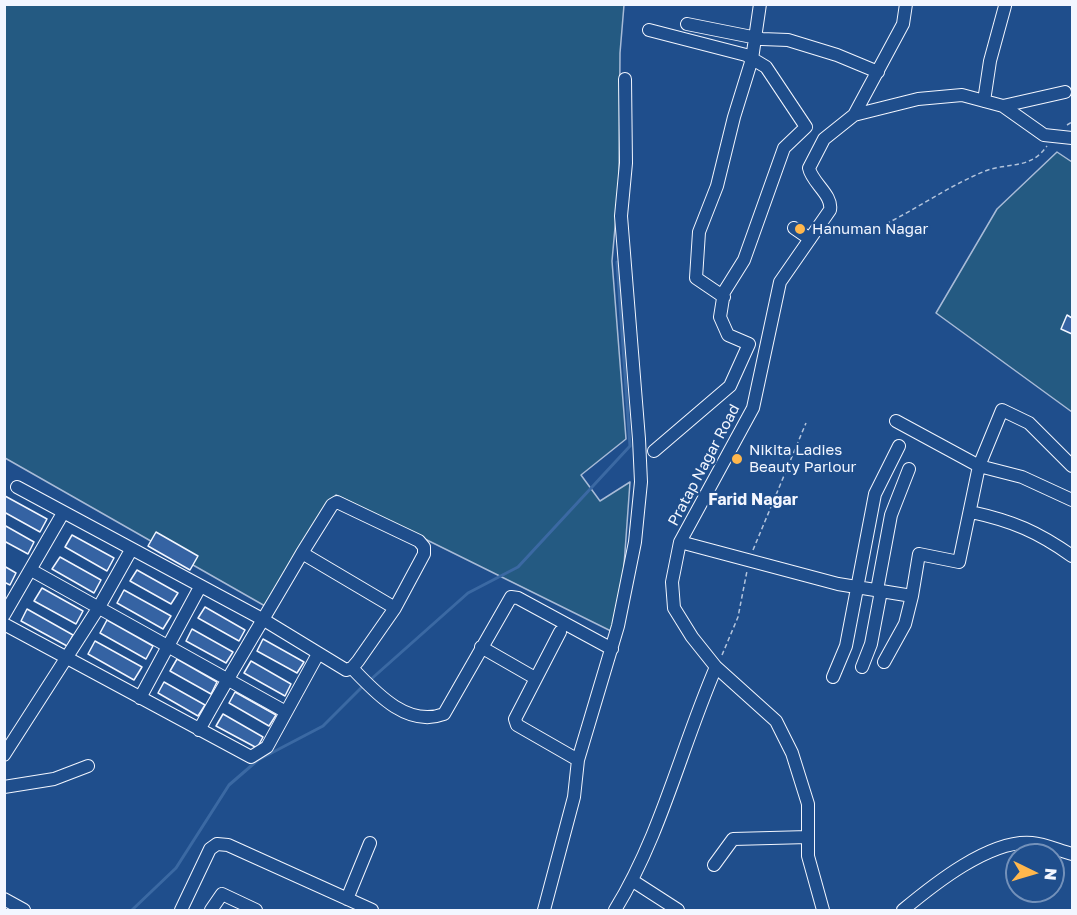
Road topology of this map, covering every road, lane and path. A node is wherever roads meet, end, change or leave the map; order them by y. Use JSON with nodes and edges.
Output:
{"nodes":[{"id":1,"x":760,"y":4,"type":"edge"},
{"id":2,"x":906,"y":4,"type":"edge"},
{"id":3,"x":1005,"y":6,"type":"edge"},
{"id":4,"x":687,"y":24,"type":"dead end"},
{"id":5,"x":649,"y":30,"type":"dead end"},
{"id":6,"x":756,"y":38,"type":"junction"},
{"id":7,"x":752,"y":59,"type":"junction"},
{"id":8,"x":878,"y":72,"type":"junction"},
{"id":9,"x":625,"y":79,"type":"dead end"},
{"id":10,"x":1065,"y":92,"type":"dead end"},
{"id":11,"x":984,"y":101,"type":"junction"},
{"id":12,"x":1003,"y":106,"type":"junction"},
{"id":13,"x":854,"y":115,"type":"junction"},
{"id":14,"x":1054,"y":136,"type":"junction"},
{"id":15,"x":1072,"y":138,"type":"edge"},
{"id":16,"x":886,"y":224,"type":"dead end"},
{"id":17,"x":794,"y":228,"type":"dead end"},
{"id":18,"x":810,"y":239,"type":"junction"},
{"id":19,"x":724,"y":297,"type":"junction"},
{"id":20,"x":896,"y":421,"type":"dead end"},
{"id":21,"x":806,"y":423,"type":"dead end"},
{"id":22,"x":899,"y":446,"type":"dead end"},
{"id":23,"x":654,"y":451,"type":"dead end"},
{"id":24,"x":979,"y":466,"type":"junction"},
{"id":25,"x":1072,"y":466,"type":"edge"},
{"id":26,"x":909,"y":468,"type":"dead end"},
{"id":27,"x":17,"y":487,"type":"dead end"},
{"id":28,"x":1072,"y":500,"type":"edge"},
{"id":29,"x":972,"y":512,"type":"junction"},
{"id":30,"x":63,"y":513,"type":"junction"},
{"id":31,"x":680,"y":542,"type":"junction"},
{"id":32,"x":131,"y":550,"type":"junction"},
{"id":33,"x":302,"y":553,"type":"junction"},
{"id":34,"x":1072,"y":556,"type":"edge"},
{"id":35,"x":748,"y":562,"type":"junction"},
{"id":36,"x":31,"y":570,"type":"junction"},
{"id":37,"x":200,"y":587,"type":"junction"},
{"id":38,"x":858,"y":587,"type":"junction"},
{"id":39,"x":879,"y":591,"type":"junction"},
{"id":40,"x":912,"y":597,"type":"junction"},
{"id":41,"x":99,"y":607,"type":"junction"},
{"id":42,"x":395,"y":608,"type":"junction"},
{"id":43,"x":4,"y":615,"type":"edge"},
{"id":44,"x":264,"y":620,"type":"junction"},
{"id":45,"x":4,"y":624,"type":"edge"},
{"id":46,"x":560,"y":632,"type":"dead end"},
{"id":47,"x":168,"y":646,"type":"junction"},
{"id":48,"x":481,"y":647,"type":"junction"},
{"id":49,"x":612,"y":649,"type":"junction"},
{"id":50,"x":318,"y":654,"type":"junction"},
{"id":51,"x":66,"y":657,"type":"junction"},
{"id":52,"x":884,"y":662,"type":"dead end"},
{"id":53,"x":716,"y":667,"type":"junction"},
{"id":54,"x":862,"y":667,"type":"dead end"},
{"id":55,"x":355,"y":671,"type":"junction"},
{"id":56,"x":833,"y":677,"type":"dead end"},
{"id":57,"x":535,"y":678,"type":"junction"},
{"id":58,"x":227,"y":679,"type":"junction"},
{"id":59,"x":140,"y":698,"type":"junction"},
{"id":60,"x":286,"y":712,"type":"junction"},
{"id":61,"x":199,"y":730,"type":"junction"},
{"id":62,"x":4,"y":755,"type":"edge"},
{"id":63,"x":578,"y":760,"type":"junction"},
{"id":64,"x":88,"y":766,"type":"dead end"},
{"id":65,"x":4,"y":788,"type":"edge"},
{"id":66,"x":808,"y":837,"type":"junction"},
{"id":67,"x":370,"y":843,"type":"dead end"},
{"id":68,"x":1072,"y":855,"type":"edge"},
{"id":69,"x":714,"y":866,"type":"dead end"},
{"id":70,"x":633,"y":881,"type":"junction"},
{"id":71,"x":4,"y":899,"type":"edge"},
{"id":72,"x":347,"y":899,"type":"junction"},
{"id":73,"x":24,"y":910,"type":"edge"},
{"id":74,"x":181,"y":910,"type":"edge"},
{"id":75,"x":211,"y":910,"type":"edge"},
{"id":76,"x":256,"y":910,"type":"edge"},
{"id":77,"x":372,"y":910,"type":"edge"},
{"id":78,"x":544,"y":910,"type":"edge"},
{"id":79,"x":615,"y":910,"type":"edge"},
{"id":80,"x":678,"y":910,"type":"edge"},
{"id":81,"x":823,"y":910,"type":"edge"},
{"id":82,"x":903,"y":910,"type":"edge"}],
"edges":[{"from":1,"to":6,"type":"street"},
{"from":2,"to":8,"type":"street"},
{"from":3,"to":11,"type":"street"},
{"from":4,"to":6,"type":"street"},
{"from":5,"to":7,"type":"street"},
{"from":6,"to":7,"type":"street"},
{"from":6,"to":8,"type":"street"},
{"from":7,"to":19,"type":"street"},
{"from":7,"to":19,"type":"street"},
{"from":8,"to":13,"type":"street"},
{"from":9,"to":49,"type":"street"},
{"from":10,"to":12,"type":"street"},
{"from":11,"to":12,"type":"street","name":"Pratap Nagar Road"},
{"from":11,"to":13,"type":"street","name":"Pratap Nagar Road"},
{"from":12,"to":14,"type":"street","name":"Pratap Nagar Road"},
{"from":13,"to":18,"type":"street","name":"Pratap Nagar Road"},
{"from":14,"to":15,"type":"street","name":"Pratap Nagar Road"},
{"from":14,"to":16,"type":"path"},
{"from":17,"to":18,"type":"street"},
{"from":18,"to":31,"type":"street","name":"Pratap Nagar Road"},
{"from":19,"to":23,"type":"street"},
{"from":20,"to":24,"type":"street"},
{"from":21,"to":35,"type":"path"},
{"from":22,"to":38,"type":"street"},
{"from":24,"to":25,"type":"street"},
{"from":24,"to":28,"type":"street"},
{"from":24,"to":29,"type":"street"},
{"from":26,"to":39,"type":"street"},
{"from":27,"to":30,"type":"street"},
{"from":29,"to":34,"type":"street"},
{"from":29,"to":40,"type":"street"},
{"from":30,"to":32,"type":"street"},
{"from":30,"to":36,"type":"street"},
{"from":31,"to":35,"type":"street"},
{"from":31,"to":53,"type":"street","name":"Pratap Nagar Road"},
{"from":32,"to":37,"type":"street"},
{"from":32,"to":41,"type":"street"},
{"from":33,"to":42,"type":"street"},
{"from":33,"to":42,"type":"street"},
{"from":33,"to":44,"type":"street"},
{"from":35,"to":38,"type":"street"},
{"from":35,"to":53,"type":"path"},
{"from":36,"to":41,"type":"street"},
{"from":36,"to":43,"type":"street"},
{"from":37,"to":44,"type":"street"},
{"from":37,"to":47,"type":"street"},
{"from":38,"to":39,"type":"street"},
{"from":38,"to":56,"type":"street"},
{"from":39,"to":40,"type":"street"},
{"from":39,"to":54,"type":"street"},
{"from":40,"to":52,"type":"street"},
{"from":41,"to":47,"type":"street"},
{"from":41,"to":51,"type":"street"},
{"from":42,"to":55,"type":"street"},
{"from":44,"to":50,"type":"street"},
{"from":44,"to":58,"type":"street"},
{"from":45,"to":51,"type":"street"},
{"from":46,"to":57,"type":"street"},
{"from":47,"to":58,"type":"street"},
{"from":47,"to":59,"type":"street"},
{"from":48,"to":49,"type":"street"},
{"from":48,"to":55,"type":"street"},
{"from":48,"to":57,"type":"street"},
{"from":49,"to":63,"type":"street"},
{"from":50,"to":55,"type":"street"},
{"from":50,"to":60,"type":"street"},
{"from":51,"to":59,"type":"street"},
{"from":51,"to":62,"type":"street"},
{"from":53,"to":66,"type":"street","name":"Pratap Nagar Road"},
{"from":53,"to":70,"type":"street"},
{"from":57,"to":63,"type":"street"},
{"from":58,"to":60,"type":"street"},
{"from":58,"to":61,"type":"street"},
{"from":59,"to":61,"type":"street"},
{"from":60,"to":61,"type":"street"},
{"from":63,"to":78,"type":"street"},
{"from":64,"to":65,"type":"street"},
{"from":66,"to":69,"type":"street"},
{"from":66,"to":81,"type":"street","name":"Pratap Nagar Road"},
{"from":67,"to":72,"type":"street"},
{"from":68,"to":82,"type":"street"},
{"from":70,"to":79,"type":"street"},
{"from":70,"to":80,"type":"street"},
{"from":71,"to":73,"type":"street"},
{"from":72,"to":74,"type":"street"},
{"from":72,"to":77,"type":"street"},
{"from":75,"to":76,"type":"street"}]}
